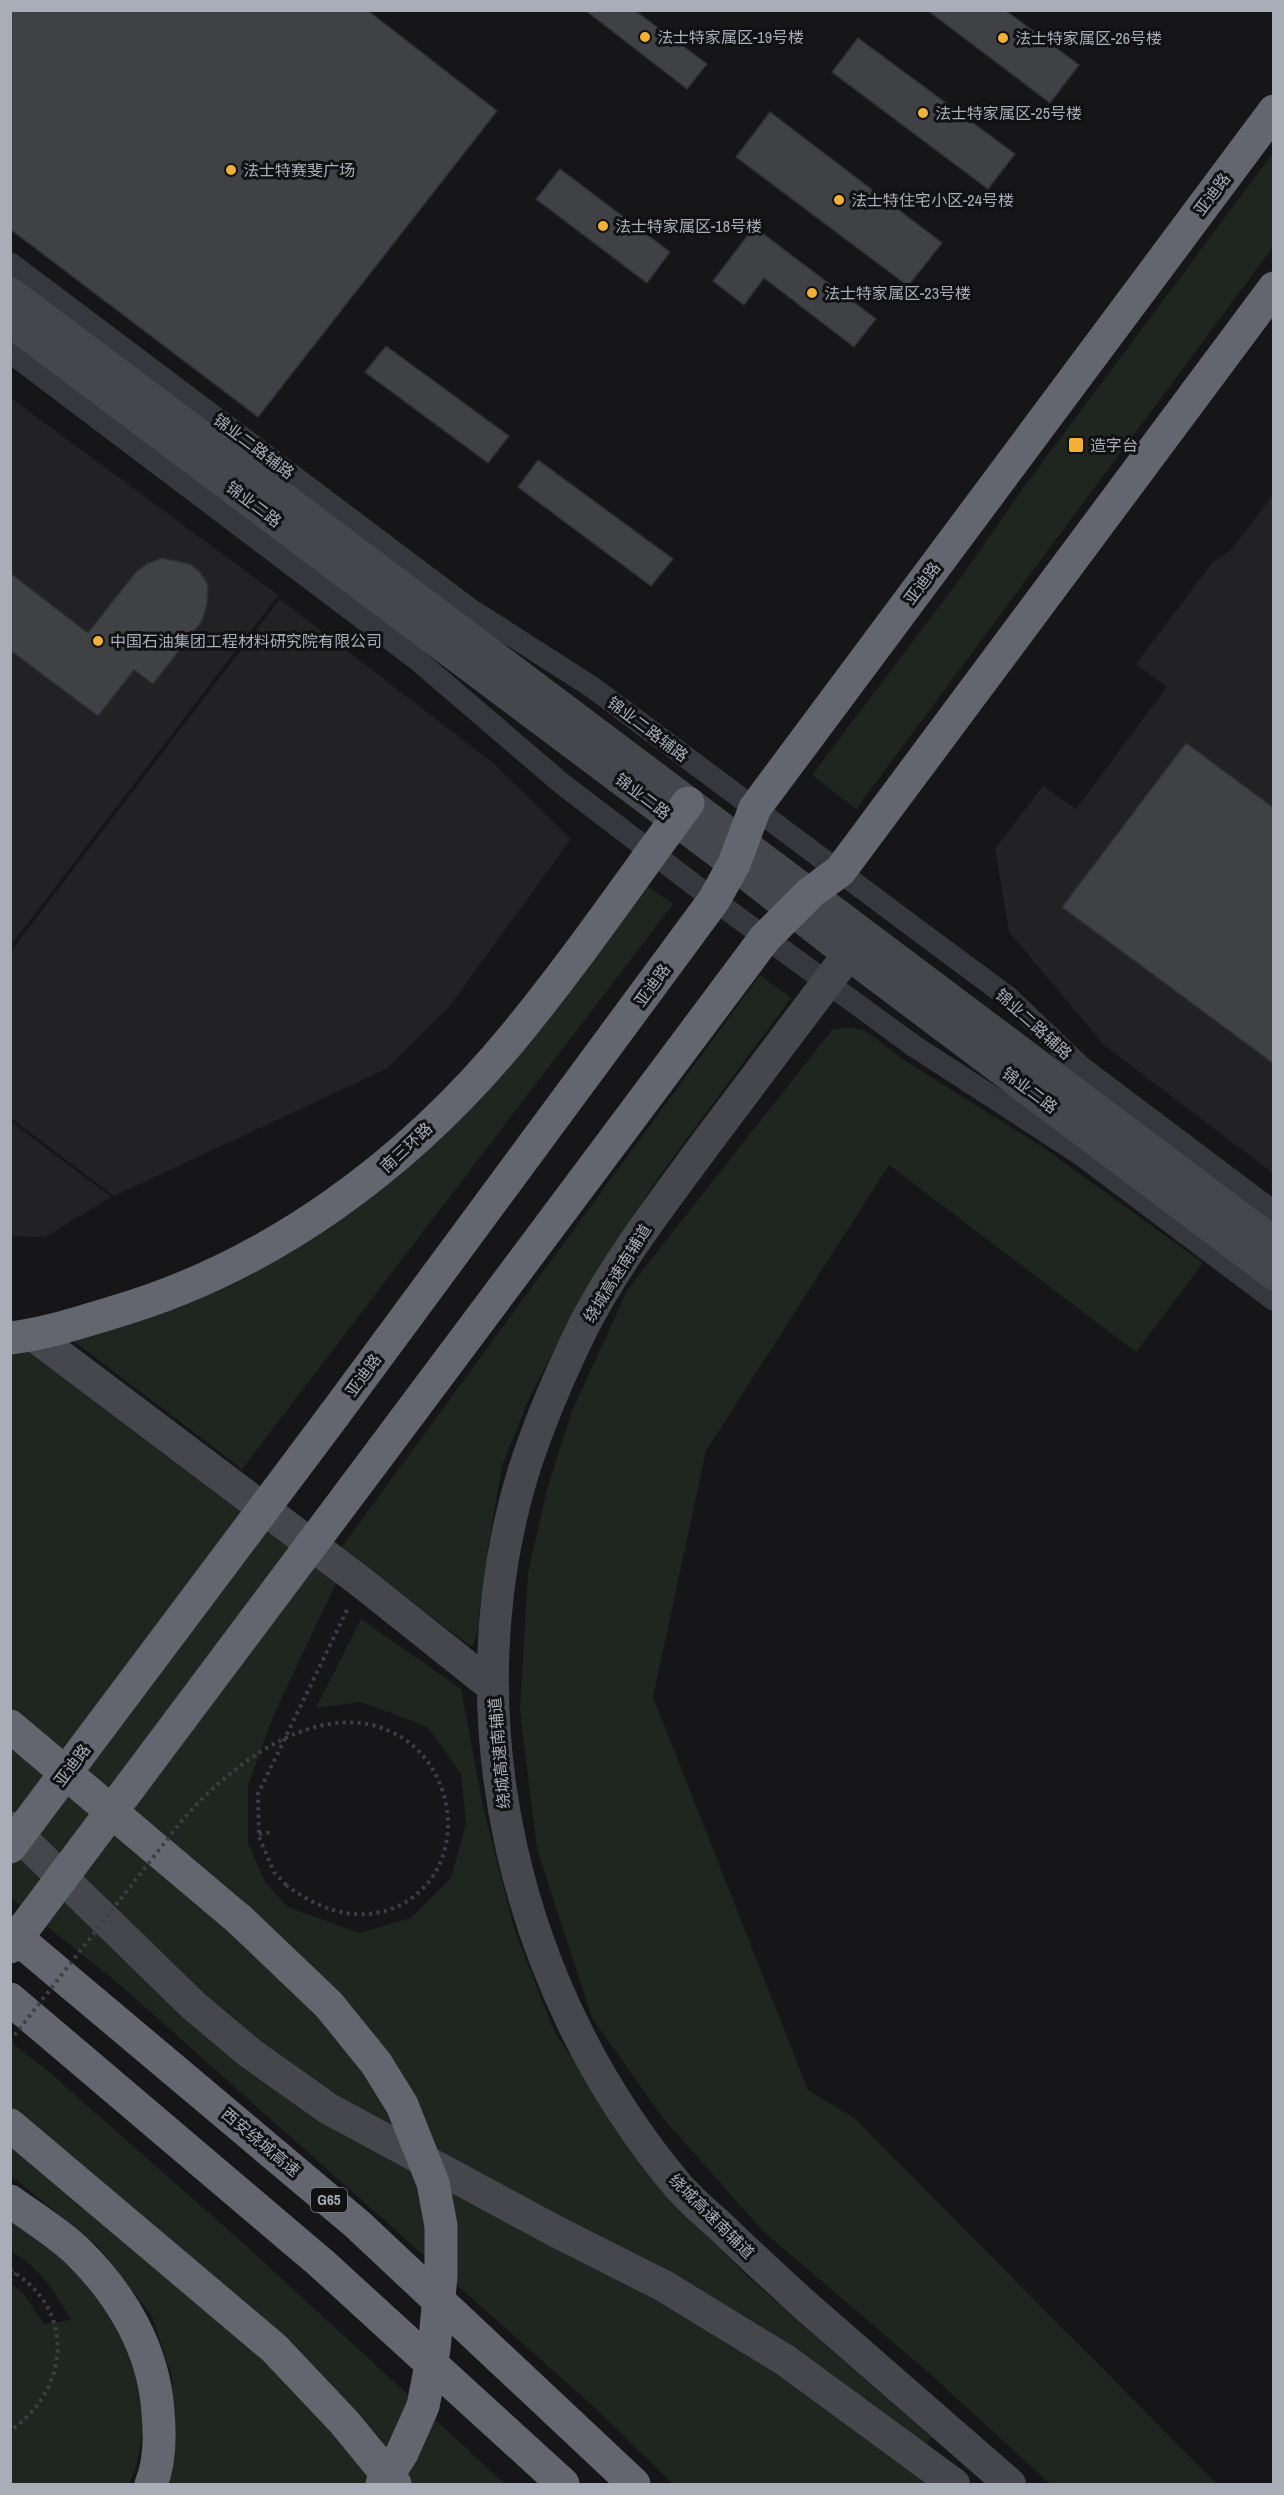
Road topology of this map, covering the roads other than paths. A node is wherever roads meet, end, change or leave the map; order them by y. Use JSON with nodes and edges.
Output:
{"nodes":[{"id":1,"x":1274,"y":111,"type":"edge"},
{"id":2,"x":10,"y":263,"type":"edge"},
{"id":3,"x":1274,"y":288,"type":"edge"},
{"id":4,"x":10,"y":293,"type":"edge"},
{"id":5,"x":10,"y":321,"type":"edge"},
{"id":6,"x":10,"y":352,"type":"edge"},
{"id":7,"x":755,"y":808,"type":"junction"},
{"id":8,"x":682,"y":812,"type":"junction"},
{"id":9,"x":652,"y":852,"type":"junction"},
{"id":10,"x":738,"y":853,"type":"junction"},
{"id":11,"x":840,"y":871,"type":"junction"},
{"id":12,"x":714,"y":900,"type":"junction"},
{"id":13,"x":802,"y":901,"type":"junction"},
{"id":14,"x":765,"y":938,"type":"junction"},
{"id":15,"x":856,"y":944,"type":"junction"},
{"id":16,"x":826,"y":983,"type":"junction"},
{"id":17,"x":1274,"y":1212,"type":"edge"},
{"id":18,"x":1274,"y":1244,"type":"edge"},
{"id":19,"x":1274,"y":1274,"type":"edge"},
{"id":20,"x":1274,"y":1300,"type":"edge"},
{"id":21,"x":22,"y":1336,"type":"edge"},
{"id":22,"x":493,"y":1687,"type":"junction"},
{"id":23,"x":10,"y":1726,"type":"edge"},
{"id":24,"x":10,"y":1827,"type":"edge"},
{"id":25,"x":10,"y":1847,"type":"edge"},
{"id":26,"x":10,"y":1932,"type":"edge"},
{"id":27,"x":10,"y":1947,"type":"edge"},
{"id":28,"x":10,"y":1999,"type":"edge"},
{"id":29,"x":10,"y":2125,"type":"edge"},
{"id":30,"x":10,"y":2201,"type":"edge"},
{"id":31,"x":151,"y":2484,"type":"edge"},
{"id":32,"x":382,"y":2484,"type":"edge"},
{"id":33,"x":395,"y":2484,"type":"edge"},
{"id":34,"x":563,"y":2484,"type":"edge"},
{"id":35,"x":634,"y":2484,"type":"edge"},
{"id":36,"x":954,"y":2484,"type":"edge"},
{"id":37,"x":1010,"y":2484,"type":"edge"}],
"edges":[{"from":1,"to":7,"type":"highway","name":"亚迪路"},
{"from":2,"to":7,"type":"street","name":"锦业二路辅路"},
{"from":3,"to":11,"type":"highway"},
{"from":4,"to":8,"type":"main road","name":"锦业二路"},
{"from":5,"to":8,"type":"main road","name":"锦业二路"},
{"from":6,"to":9,"type":"street"},
{"from":7,"to":10,"type":"highway","name":"亚迪路"},
{"from":7,"to":11,"type":"street","name":"锦业二路辅路"},
{"from":8,"to":9,"type":"highway","name":"南三环路"},
{"from":8,"to":10,"type":"main road","name":"锦业二路"},
{"from":9,"to":12,"type":"street"},
{"from":9,"to":21,"type":"highway","name":"南三环路"},
{"from":10,"to":12,"type":"highway","name":"亚迪路"},
{"from":10,"to":13,"type":"main road","name":"锦业二路"},
{"from":11,"to":13,"type":"highway"},
{"from":11,"to":17,"type":"street","name":"锦业二路辅路"},
{"from":12,"to":14,"type":"street"},
{"from":12,"to":25,"type":"highway","name":"亚迪路","bridge":true},
{"from":13,"to":14,"type":"highway"},
{"from":13,"to":15,"type":"main road","name":"锦业二路"},
{"from":14,"to":16,"type":"street"},
{"from":14,"to":27,"type":"highway","bridge":true},
{"from":15,"to":16,"type":"main road","name":"绕城高速南辅道"},
{"from":15,"to":18,"type":"main road","name":"锦业二路"},
{"from":15,"to":19,"type":"main road","name":"锦业二路"},
{"from":16,"to":20,"type":"street"},
{"from":16,"to":22,"type":"main road","name":"绕城高速南辅道"},
{"from":21,"to":22,"type":"main road"},
{"from":22,"to":37,"type":"main road","name":"绕城高速南辅道"},
{"from":23,"to":32,"type":"highway","bridge":true},
{"from":24,"to":36,"type":"main road"},
{"from":26,"to":35,"type":"highway","name":"西安绕城高速","number":"G65"},
{"from":28,"to":34,"type":"highway"},
{"from":29,"to":33,"type":"highway"},
{"from":30,"to":31,"type":"highway"}]}
